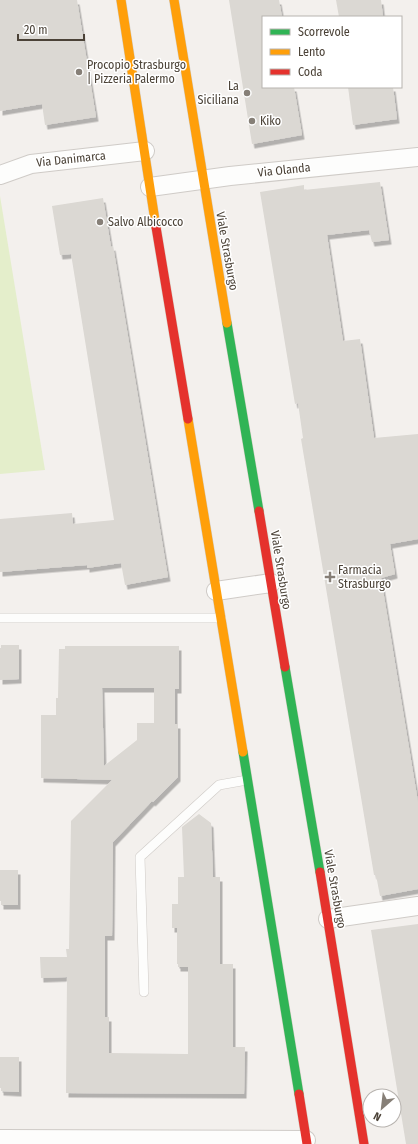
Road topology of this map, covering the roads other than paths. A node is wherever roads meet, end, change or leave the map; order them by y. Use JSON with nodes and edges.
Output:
{"nodes":[{"id":1,"x":121,"y":0,"type":"edge"},
{"id":2,"x":174,"y":0,"type":"edge"},
{"id":3,"x":144,"y":151,"type":"junction"},
{"id":4,"x":418,"y":157,"type":"edge"},
{"id":5,"x":0,"y":175,"type":"edge"},
{"id":6,"x":203,"y":179,"type":"junction"},
{"id":7,"x":150,"y":187,"type":"junction"},
{"id":8,"x":271,"y":583,"type":"junction"},
{"id":9,"x":216,"y":591,"type":"junction"},
{"id":10,"x":0,"y":618,"type":"edge"},
{"id":11,"x":221,"y":618,"type":"junction"},
{"id":12,"x":247,"y":780,"type":"junction"},
{"id":13,"x":418,"y":906,"type":"edge"},
{"id":14,"x":328,"y":920,"type":"junction"},
{"id":15,"x":144,"y":992,"type":"dead end"},
{"id":16,"x":0,"y":1139,"type":"edge"},
{"id":17,"x":99,"y":1142,"type":"edge"},
{"id":18,"x":306,"y":1142,"type":"edge"},
{"id":19,"x":364,"y":1144,"type":"edge"}],
"edges":[{"from":1,"to":3,"type":"street"},
{"from":2,"to":6,"type":"street","name":"Viale Strasburgo"},
{"from":3,"to":5,"type":"street","name":"Via Danimarca"},
{"from":3,"to":7,"type":"street"},
{"from":4,"to":6,"type":"street","name":"Via Olanda"},
{"from":6,"to":7,"type":"street","name":"Via Olanda"},
{"from":6,"to":8,"type":"street","name":"Viale Strasburgo"},
{"from":7,"to":9,"type":"street"},
{"from":8,"to":9,"type":"street"},
{"from":8,"to":14,"type":"street","name":"Viale Strasburgo"},
{"from":9,"to":11,"type":"street"},
{"from":10,"to":11,"type":"lane"},
{"from":11,"to":12,"type":"street"},
{"from":12,"to":15,"type":"lane"},
{"from":12,"to":18,"type":"street"},
{"from":13,"to":14,"type":"street"},
{"from":14,"to":19,"type":"street","name":"Viale Strasburgo"},
{"from":16,"to":17,"type":"street"},
{"from":17,"to":18,"type":"street"}]}
